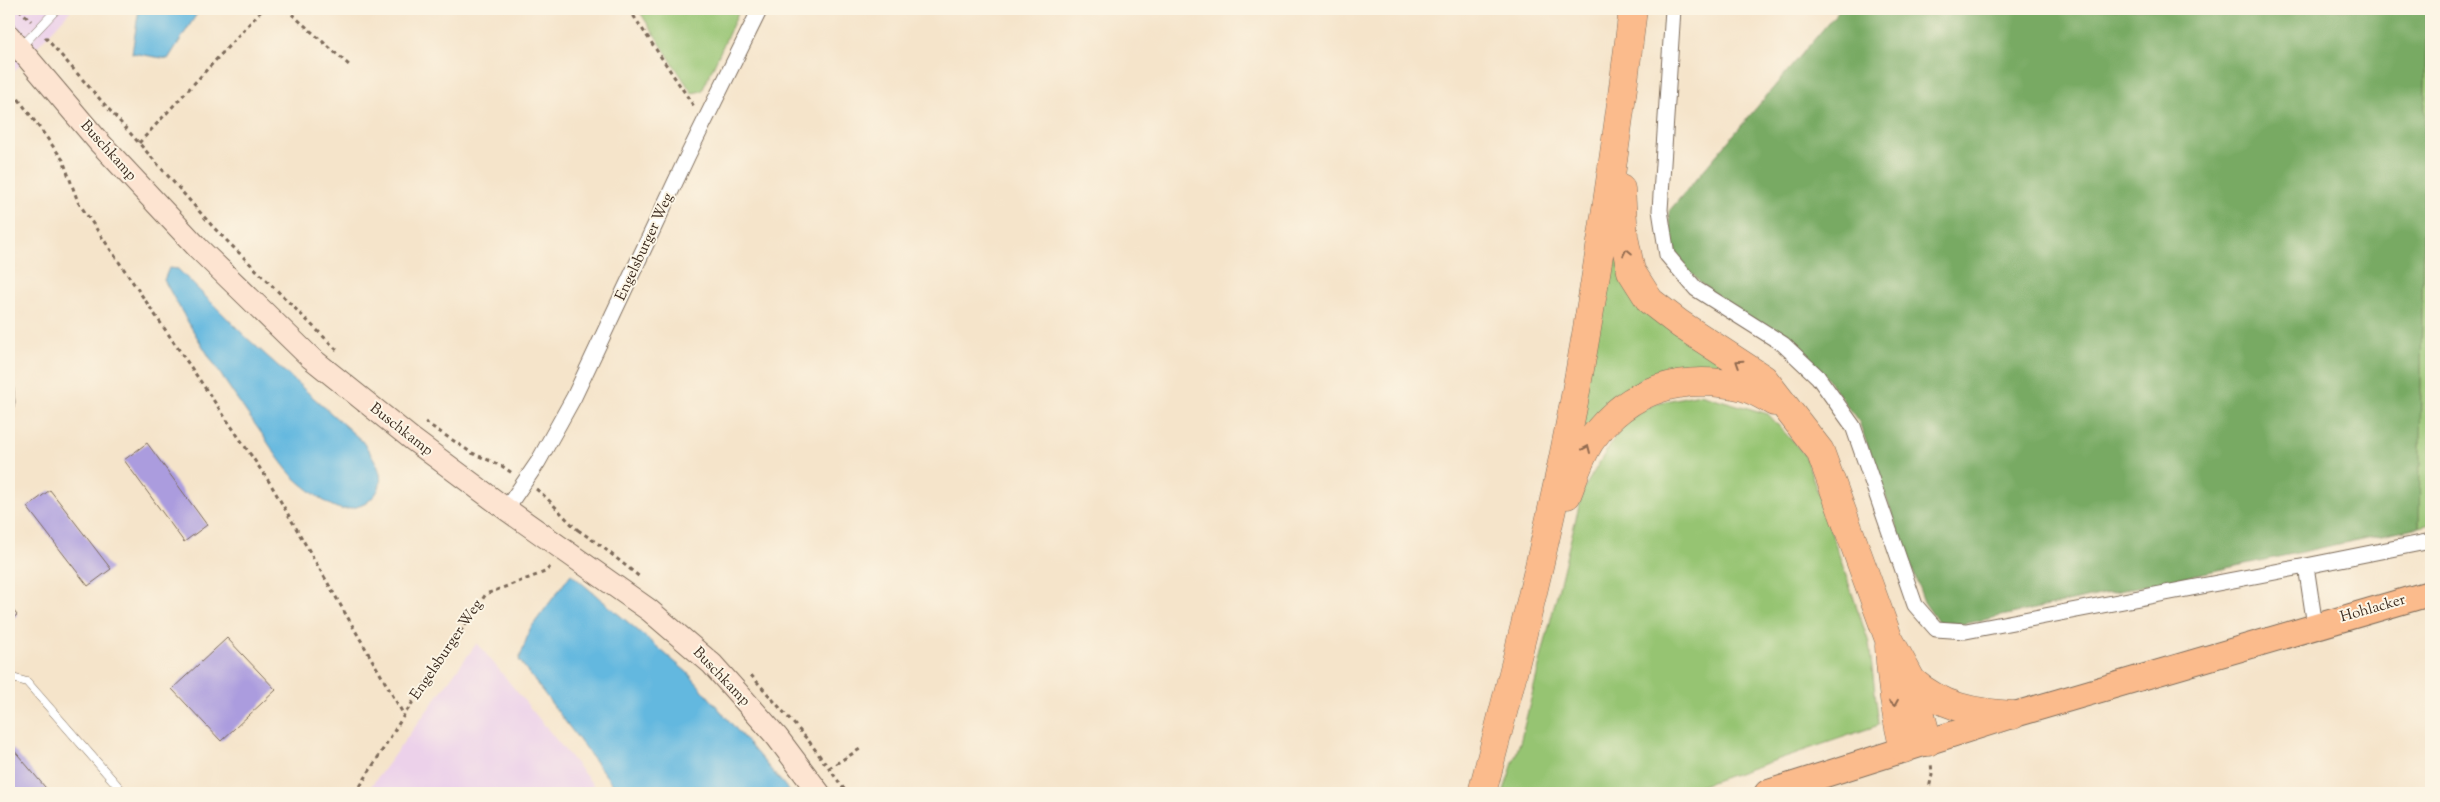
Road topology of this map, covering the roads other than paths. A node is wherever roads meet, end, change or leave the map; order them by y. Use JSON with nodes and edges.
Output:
{"nodes":[{"id":1,"x":57,"y":9,"type":"edge"},
{"id":2,"x":760,"y":9,"type":"edge"},
{"id":3,"x":1633,"y":9,"type":"edge"},
{"id":4,"x":1674,"y":9,"type":"edge"},
{"id":5,"x":14,"y":42,"type":"edge"},
{"id":6,"x":1620,"y":110,"type":"junction"},
{"id":7,"x":9,"y":382,"type":"edge"},
{"id":8,"x":1786,"y":408,"type":"junction"},
{"id":9,"x":9,"y":409,"type":"edge"},
{"id":10,"x":506,"y":509,"type":"junction"},
{"id":11,"x":2431,"y":541,"type":"edge"},
{"id":12,"x":2306,"y":566,"type":"junction"},
{"id":13,"x":1537,"y":576,"type":"junction"},
{"id":14,"x":2431,"y":593,"type":"edge"},
{"id":15,"x":2315,"y":626,"type":"junction"},
{"id":16,"x":1888,"y":637,"type":"junction"},
{"id":17,"x":9,"y":678,"type":"edge"},
{"id":18,"x":1912,"y":681,"type":"junction"},
{"id":19,"x":2013,"y":715,"type":"junction"},
{"id":20,"x":1916,"y":745,"type":"junction"},
{"id":21,"x":814,"y":787,"type":"edge"},
{"id":22,"x":122,"y":792,"type":"edge"},
{"id":23,"x":1482,"y":793,"type":"edge"},
{"id":24,"x":1766,"y":793,"type":"edge"}],
"edges":[{"from":1,"to":5,"type":"lane"},
{"from":2,"to":10,"type":"street","name":"Engelsburger Weg"},
{"from":3,"to":6,"type":"highway"},
{"from":4,"to":12,"type":"street"},
{"from":5,"to":10,"type":"street","name":"Buschkamp"},
{"from":8,"to":6,"type":"highway","one_way":true},
{"from":6,"to":13,"type":"highway"},
{"from":7,"to":9,"type":"lane"},
{"from":13,"to":8,"type":"highway","one_way":true},
{"from":8,"to":16,"type":"highway"},
{"from":10,"to":21,"type":"street","name":"Buschkamp"},
{"from":11,"to":12,"type":"street"},
{"from":12,"to":15,"type":"street"},
{"from":13,"to":23,"type":"highway"},
{"from":14,"to":15,"type":"main road","name":"Hohlacker"},
{"from":15,"to":19,"type":"main road","name":"Hohlacker"},
{"from":16,"to":18,"type":"highway"},
{"from":16,"to":20,"type":"highway","one_way":true},
{"from":17,"to":22,"type":"lane"},
{"from":18,"to":19,"type":"highway"},
{"from":18,"to":20,"type":"highway"},
{"from":19,"to":20,"type":"main road","name":"Hohlacker"},
{"from":20,"to":24,"type":"main road","name":"Hohlacker"}]}
